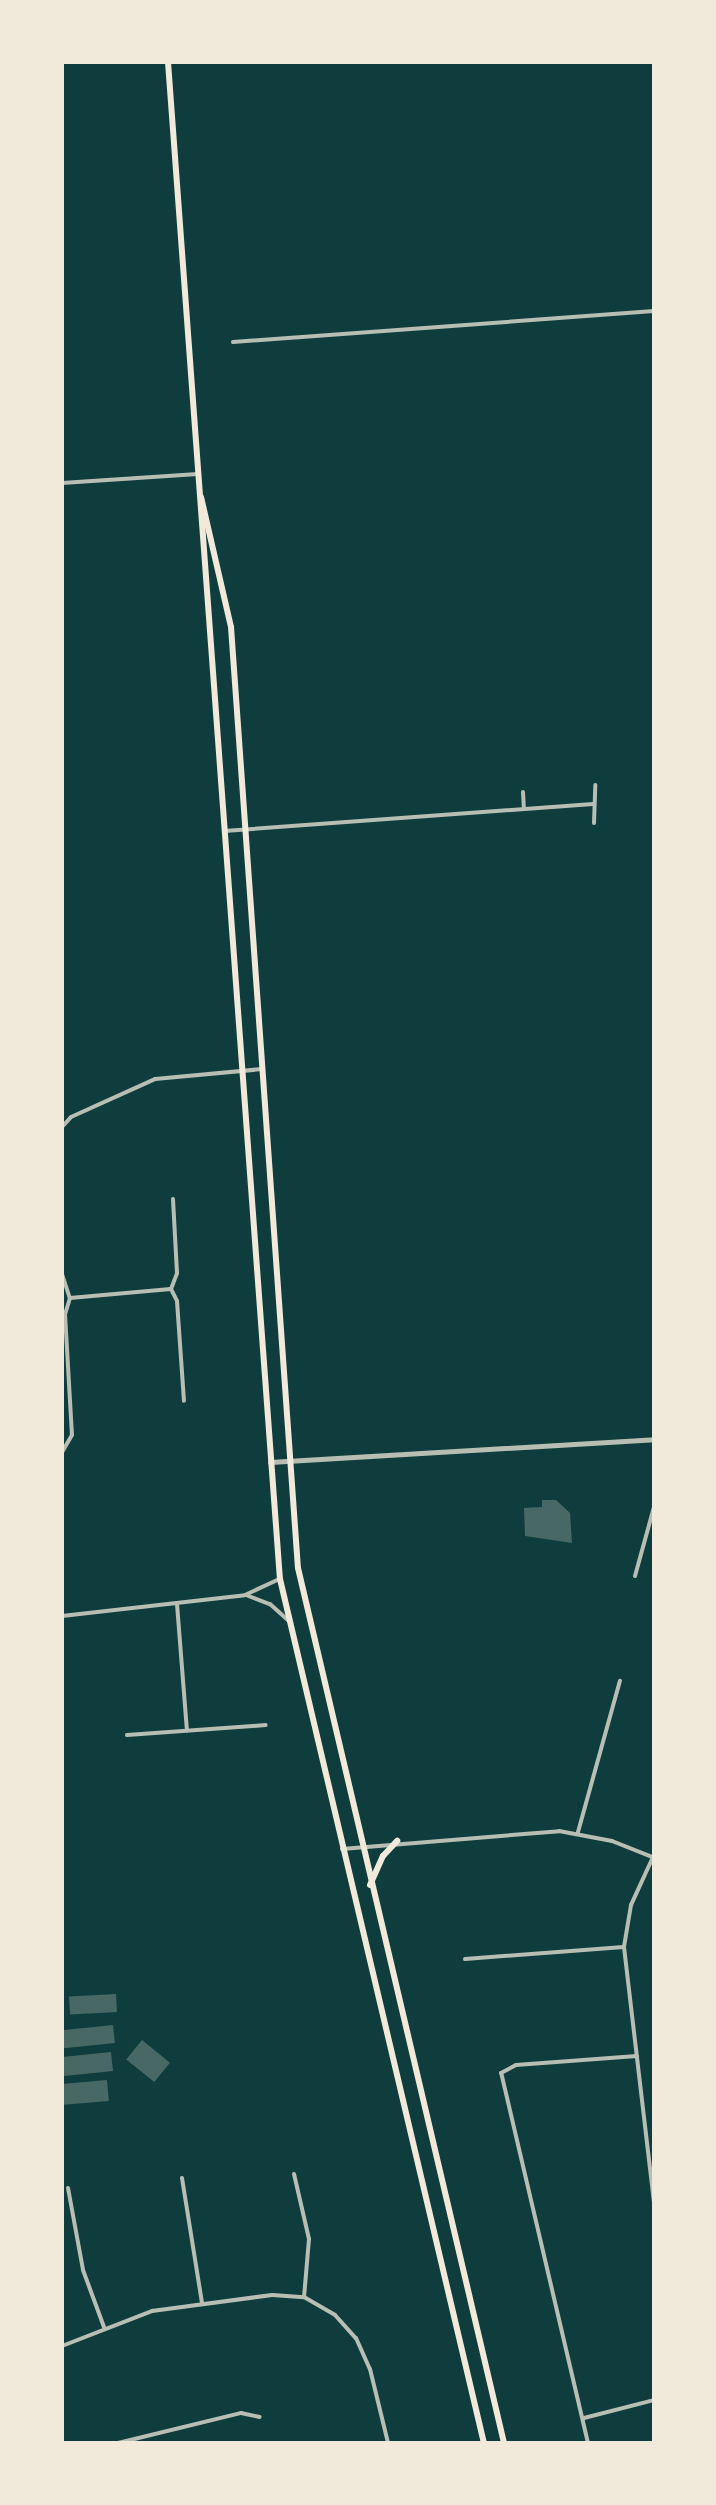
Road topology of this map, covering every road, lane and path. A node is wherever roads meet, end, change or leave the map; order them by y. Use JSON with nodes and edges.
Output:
{"nodes":[{"id":1,"x":168,"y":62,"type":"edge"},
{"id":2,"x":654,"y":311,"type":"edge"},
{"id":3,"x":233,"y":342,"type":"dead end"},
{"id":4,"x":198,"y":474,"type":"junction"},
{"id":5,"x":62,"y":483,"type":"edge"},
{"id":6,"x":595,"y":785,"type":"dead end"},
{"id":7,"x":523,"y":792,"type":"dead end"},
{"id":8,"x":593,"y":804,"type":"junction"},
{"id":9,"x":524,"y":809,"type":"junction"},
{"id":10,"x":594,"y":823,"type":"dead end"},
{"id":11,"x":245,"y":829,"type":"junction"},
{"id":12,"x":223,"y":831,"type":"junction"},
{"id":13,"x":262,"y":1069,"type":"junction"},
{"id":14,"x":242,"y":1070,"type":"junction"},
{"id":15,"x":62,"y":1127,"type":"edge"},
{"id":16,"x":173,"y":1199,"type":"dead end"},
{"id":17,"x":62,"y":1274,"type":"edge"},
{"id":18,"x":171,"y":1289,"type":"junction"},
{"id":19,"x":70,"y":1298,"type":"junction"},
{"id":20,"x":184,"y":1401,"type":"dead end"},
{"id":21,"x":654,"y":1439,"type":"edge"},
{"id":22,"x":62,"y":1452,"type":"edge"},
{"id":23,"x":291,"y":1461,"type":"junction"},
{"id":24,"x":270,"y":1462,"type":"junction"},
{"id":25,"x":654,"y":1507,"type":"edge"},
{"id":26,"x":635,"y":1576,"type":"dead end"},
{"id":27,"x":280,"y":1579,"type":"junction"},
{"id":28,"x":245,"y":1595,"type":"junction"},
{"id":29,"x":177,"y":1604,"type":"junction"},
{"id":30,"x":62,"y":1616,"type":"edge"},
{"id":31,"x":288,"y":1620,"type":"junction"},
{"id":32,"x":620,"y":1681,"type":"dead end"},
{"id":33,"x":266,"y":1725,"type":"dead end"},
{"id":34,"x":187,"y":1731,"type":"junction"},
{"id":35,"x":127,"y":1735,"type":"dead end"},
{"id":36,"x":577,"y":1833,"type":"junction"},
{"id":37,"x":397,"y":1841,"type":"junction"},
{"id":38,"x":361,"y":1844,"type":"junction"},
{"id":39,"x":342,"y":1849,"type":"junction"},
{"id":40,"x":653,"y":1858,"type":"edge"},
{"id":41,"x":370,"y":1885,"type":"junction"},
{"id":42,"x":624,"y":1947,"type":"junction"},
{"id":43,"x":465,"y":1959,"type":"dead end"},
{"id":44,"x":637,"y":2056,"type":"junction"},
{"id":45,"x":294,"y":2174,"type":"dead end"},
{"id":46,"x":182,"y":2178,"type":"dead end"},
{"id":47,"x":68,"y":2188,"type":"dead end"},
{"id":48,"x":654,"y":2204,"type":"edge"},
{"id":49,"x":304,"y":2297,"type":"junction"},
{"id":50,"x":202,"y":2303,"type":"junction"},
{"id":51,"x":104,"y":2327,"type":"junction"},
{"id":52,"x":62,"y":2346,"type":"edge"},
{"id":53,"x":654,"y":2400,"type":"edge"},
{"id":54,"x":260,"y":2417,"type":"dead end"},
{"id":55,"x":584,"y":2418,"type":"junction"},
{"id":56,"x":118,"y":2443,"type":"edge"},
{"id":57,"x":388,"y":2443,"type":"edge"},
{"id":58,"x":484,"y":2443,"type":"edge"},
{"id":59,"x":504,"y":2443,"type":"edge"},
{"id":60,"x":588,"y":2443,"type":"edge"}],
"edges":[{"from":1,"to":4,"type":"main road"},
{"from":2,"to":3,"type":"street"},
{"from":4,"to":5,"type":"street"},
{"from":4,"to":11,"type":"main road"},
{"from":4,"to":12,"type":"main road"},
{"from":6,"to":8,"type":"street"},
{"from":7,"to":9,"type":"street"},
{"from":8,"to":9,"type":"street"},
{"from":8,"to":10,"type":"street"},
{"from":9,"to":11,"type":"street"},
{"from":11,"to":12,"type":"street"},
{"from":11,"to":13,"type":"main road"},
{"from":12,"to":14,"type":"main road"},
{"from":13,"to":14,"type":"street"},
{"from":13,"to":23,"type":"main road"},
{"from":14,"to":15,"type":"street"},
{"from":14,"to":24,"type":"main road"},
{"from":16,"to":18,"type":"street"},
{"from":17,"to":19,"type":"street"},
{"from":18,"to":19,"type":"street"},
{"from":18,"to":20,"type":"street"},
{"from":19,"to":22,"type":"street"},
{"from":21,"to":23,"type":"street"},
{"from":23,"to":24,"type":"street"},
{"from":23,"to":38,"type":"main road"},
{"from":24,"to":27,"type":"main road"},
{"from":25,"to":26,"type":"street"},
{"from":27,"to":28,"type":"street"},
{"from":27,"to":31,"type":"main road"},
{"from":28,"to":29,"type":"street"},
{"from":28,"to":31,"type":"street"},
{"from":29,"to":30,"type":"street"},
{"from":29,"to":34,"type":"street"},
{"from":31,"to":39,"type":"main road"},
{"from":32,"to":36,"type":"street"},
{"from":33,"to":34,"type":"street"},
{"from":34,"to":35,"type":"street"},
{"from":36,"to":37,"type":"street"},
{"from":36,"to":40,"type":"street"},
{"from":37,"to":38,"type":"street"},
{"from":37,"to":41,"type":"main road"},
{"from":38,"to":39,"type":"street"},
{"from":38,"to":41,"type":"main road"},
{"from":39,"to":58,"type":"main road"},
{"from":40,"to":42,"type":"street"},
{"from":41,"to":59,"type":"main road"},
{"from":42,"to":43,"type":"street"},
{"from":42,"to":44,"type":"street"},
{"from":44,"to":48,"type":"street"},
{"from":44,"to":55,"type":"street"},
{"from":45,"to":49,"type":"street"},
{"from":46,"to":50,"type":"street"},
{"from":47,"to":51,"type":"street"},
{"from":49,"to":50,"type":"street"},
{"from":49,"to":57,"type":"street"},
{"from":50,"to":51,"type":"street"},
{"from":51,"to":52,"type":"street"},
{"from":53,"to":55,"type":"street"},
{"from":54,"to":56,"type":"street"},
{"from":55,"to":60,"type":"street"}]}
